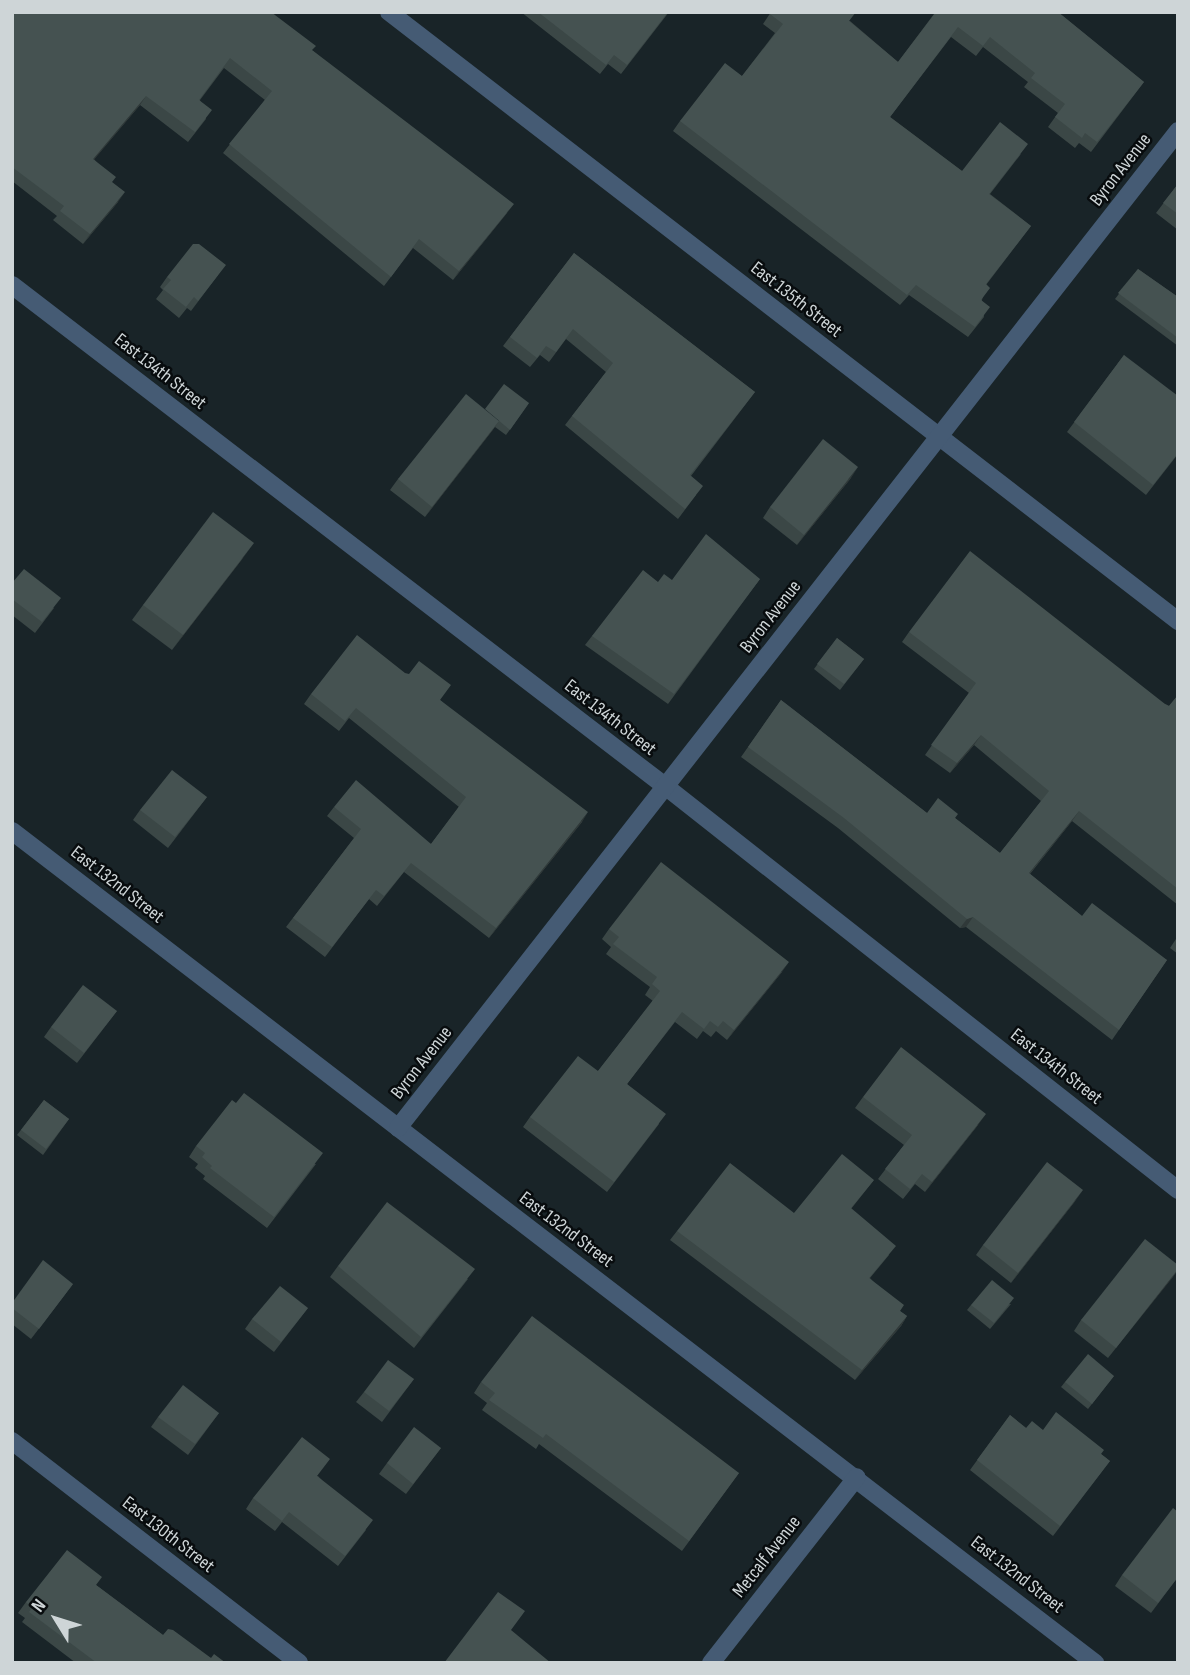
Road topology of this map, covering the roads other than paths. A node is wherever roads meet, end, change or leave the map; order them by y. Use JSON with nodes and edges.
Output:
{"nodes":[{"id":1,"x":389,"y":12,"type":"edge"},
{"id":2,"x":1178,"y":131,"type":"edge"},
{"id":3,"x":12,"y":285,"type":"edge"},
{"id":4,"x":939,"y":437,"type":"junction"},
{"id":5,"x":1178,"y":621,"type":"edge"},
{"id":6,"x":665,"y":786,"type":"junction"},
{"id":7,"x":12,"y":831,"type":"edge"},
{"id":8,"x":398,"y":1128,"type":"junction"},
{"id":9,"x":1178,"y":1189,"type":"edge"},
{"id":10,"x":12,"y":1441,"type":"edge"},
{"id":11,"x":857,"y":1477,"type":"junction"},
{"id":12,"x":299,"y":1663,"type":"edge"},
{"id":13,"x":711,"y":1663,"type":"edge"},
{"id":14,"x":1095,"y":1663,"type":"edge"}],
"edges":[{"from":1,"to":4,"type":"street","name":"East 135th Street"},
{"from":2,"to":4,"type":"street","name":"Byron Avenue"},
{"from":3,"to":6,"type":"street","name":"East 134th Street"},
{"from":4,"to":5,"type":"street","name":"East 135th Street"},
{"from":4,"to":6,"type":"street","name":"Byron Avenue"},
{"from":6,"to":8,"type":"street","name":"Byron Avenue"},
{"from":6,"to":9,"type":"street","name":"East 134th Street"},
{"from":7,"to":8,"type":"street","name":"East 132nd Street"},
{"from":8,"to":11,"type":"street","name":"East 132nd Street"},
{"from":10,"to":12,"type":"street","name":"East 130th Street"},
{"from":11,"to":13,"type":"street","name":"Metcalf Avenue"},
{"from":11,"to":14,"type":"street","name":"East 132nd Street"}]}
